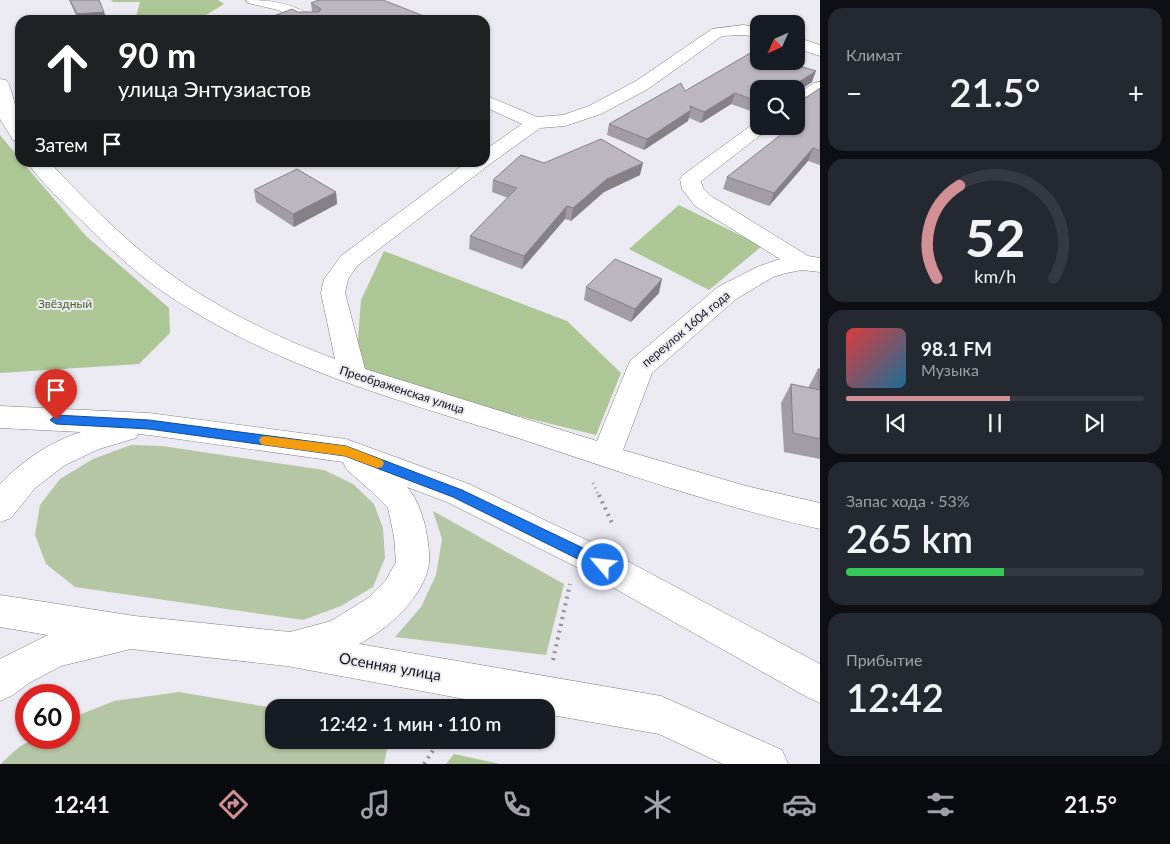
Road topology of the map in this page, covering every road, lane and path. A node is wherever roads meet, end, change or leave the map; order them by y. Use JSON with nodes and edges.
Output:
{"nodes":[{"id":1,"x":253,"y":0,"type":"edge"},
{"id":2,"x":301,"y":15,"type":"edge"},
{"id":3,"x":750,"y":31,"type":"edge"},
{"id":4,"x":805,"y":45,"type":"edge"},
{"id":5,"x":820,"y":51,"type":"edge"},
{"id":6,"x":0,"y":84,"type":"edge"},
{"id":7,"x":820,"y":87,"type":"edge"},
{"id":8,"x":805,"y":97,"type":"edge"},
{"id":9,"x":490,"y":102,"type":"edge"},
{"id":10,"x":534,"y":123,"type":"junction"},
{"id":11,"x":15,"y":128,"type":"edge"},
{"id":12,"x":750,"y":135,"type":"edge"},
{"id":13,"x":490,"y":156,"type":"edge"},
{"id":14,"x":42,"y":167,"type":"edge"},
{"id":15,"x":474,"y":167,"type":"edge"},
{"id":16,"x":811,"y":264,"type":"edge"},
{"id":17,"x":353,"y":376,"type":"junction"},
{"id":18,"x":0,"y":417,"type":"edge"},
{"id":19,"x":149,"y":424,"type":"junction"},
{"id":20,"x":346,"y":451,"type":"junction"},
{"id":21,"x":606,"y":456,"type":"junction"},
{"id":22,"x":0,"y":510,"type":"edge"},
{"id":23,"x":820,"y":516,"type":"edge"},
{"id":24,"x":570,"y":584,"type":"dead end"},
{"id":25,"x":0,"y":610,"type":"edge"},
{"id":26,"x":135,"y":633,"type":"junction"},
{"id":27,"x":288,"y":649,"type":"junction"},
{"id":28,"x":552,"y":664,"type":"dead end"},
{"id":29,"x":0,"y":682,"type":"edge"},
{"id":30,"x":820,"y":684,"type":"edge"},
{"id":31,"x":434,"y":749,"type":"edge"},
{"id":32,"x":424,"y":764,"type":"edge"},
{"id":33,"x":768,"y":764,"type":"edge"}],
"edges":[{"from":1,"to":2,"type":"street"},
{"from":3,"to":10,"type":"street"},
{"from":4,"to":5,"type":"street"},
{"from":6,"to":11,"type":"street"},
{"from":7,"to":8,"type":"street"},
{"from":9,"to":10,"type":"street"},
{"from":10,"to":13,"type":"street"},
{"from":12,"to":16,"type":"street"},
{"from":14,"to":17,"type":"street","name":"Преображенская улица"},
{"from":15,"to":17,"type":"street"},
{"from":16,"to":21,"type":"street","name":"переулок 1604 года"},
{"from":17,"to":21,"type":"street","name":"Преображенская улица"},
{"from":18,"to":19,"type":"street"},
{"from":19,"to":20,"type":"street"},
{"from":19,"to":22,"type":"street"},
{"from":20,"to":27,"type":"street"},
{"from":20,"to":30,"type":"street"},
{"from":21,"to":23,"type":"street","name":"Преображенская улица"},
{"from":24,"to":28,"type":"path"},
{"from":25,"to":26,"type":"street","name":"Осенняя улица"},
{"from":26,"to":27,"type":"street","name":"Осенняя улица"},
{"from":26,"to":29,"type":"street"},
{"from":27,"to":33,"type":"street","name":"Осенняя улица"},
{"from":31,"to":32,"type":"path"}]}
